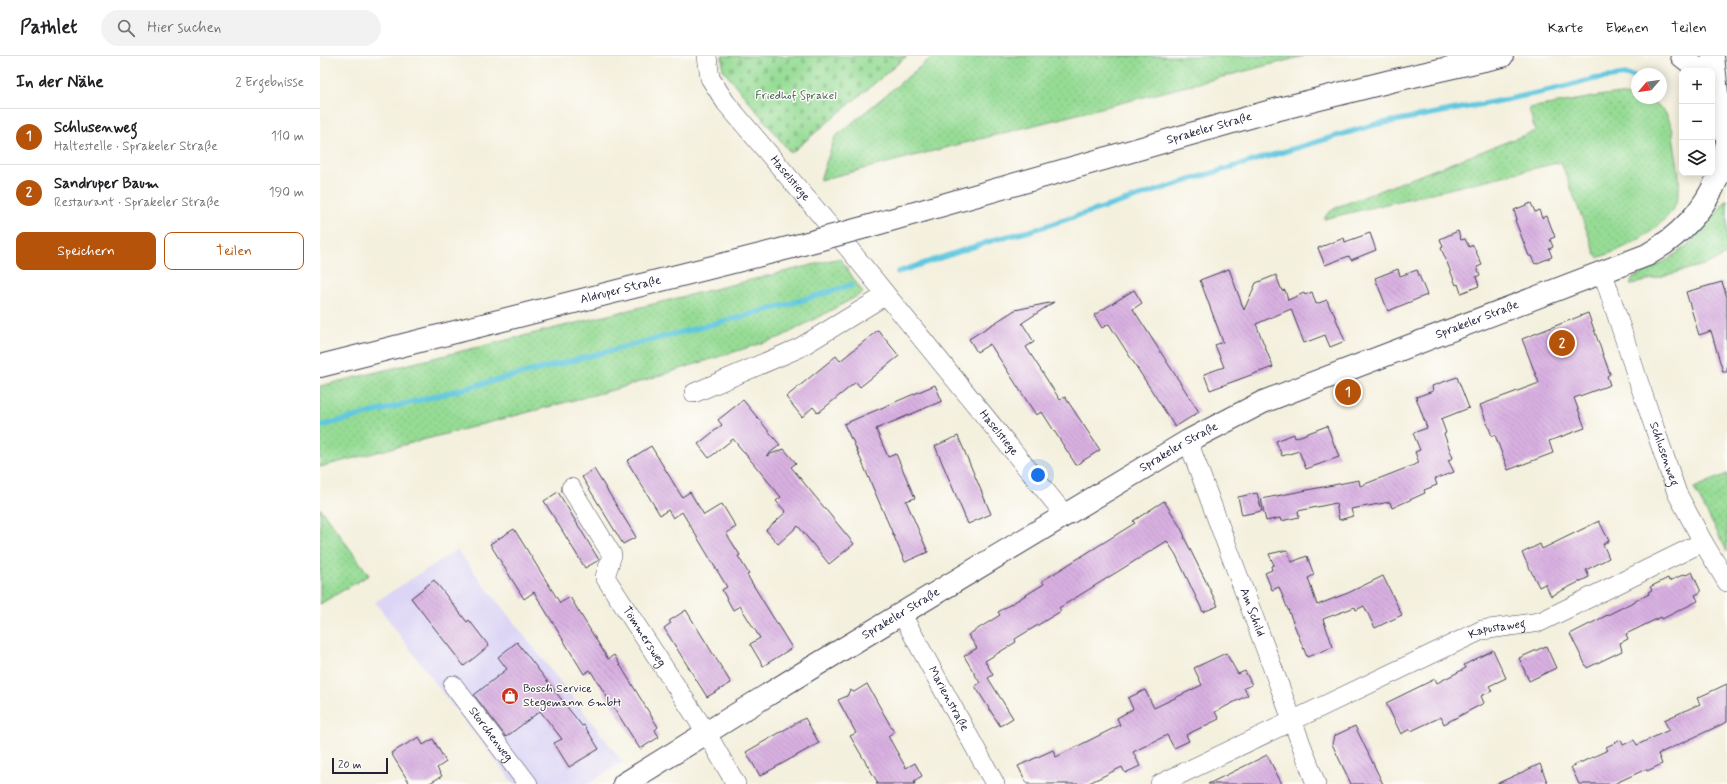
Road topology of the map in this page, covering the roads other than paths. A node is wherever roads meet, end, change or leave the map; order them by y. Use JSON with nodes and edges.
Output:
{"nodes":[{"id":1,"x":707,"y":56,"type":"edge"},
{"id":2,"x":1502,"y":56,"type":"edge"},
{"id":3,"x":1682,"y":56,"type":"edge"},
{"id":4,"x":1713,"y":56,"type":"edge"},
{"id":5,"x":1697,"y":68,"type":"edge"},
{"id":6,"x":1714,"y":68,"type":"edge"},
{"id":7,"x":1715,"y":88,"type":"edge"},
{"id":8,"x":1727,"y":139,"type":"edge"},
{"id":9,"x":1726,"y":155,"type":"edge"},
{"id":10,"x":920,"y":211,"type":"joint"},
{"id":11,"x":1603,"y":273,"type":"junction"},
{"id":12,"x":886,"y":295,"type":"junction"},
{"id":13,"x":320,"y":366,"type":"edge"},
{"id":14,"x":694,"y":393,"type":"dead end"},
{"id":15,"x":1188,"y":441,"type":"junction"},
{"id":16,"x":571,"y":488,"type":"dead end"},
{"id":17,"x":1065,"y":515,"type":"junction"},
{"id":18,"x":1703,"y":542,"type":"junction"},
{"id":19,"x":1727,"y":582,"type":"edge"},
{"id":20,"x":901,"y":613,"type":"junction"},
{"id":21,"x":453,"y":685,"type":"dead end"},
{"id":22,"x":1292,"y":721,"type":"junction"},
{"id":23,"x":707,"y":734,"type":"junction"},
{"id":24,"x":528,"y":784,"type":"edge"},
{"id":25,"x":624,"y":784,"type":"edge"},
{"id":26,"x":736,"y":784,"type":"edge"},
{"id":27,"x":995,"y":784,"type":"edge"},
{"id":28,"x":1160,"y":784,"type":"edge"},
{"id":29,"x":1316,"y":784,"type":"edge"}],
"edges":[{"from":1,"to":12,"type":"street","name":"Haselstiege"},
{"from":2,"to":10,"type":"street","name":"Sprakeler Straße"},
{"from":3,"to":5,"type":"street"},
{"from":4,"to":6,"type":"street"},
{"from":7,"to":8,"type":"street"},
{"from":9,"to":11,"type":"street","name":"Sprakeler Straße"},
{"from":10,"to":13,"type":"street","name":"Aldruper Straße","bridge":true},
{"from":11,"to":15,"type":"street","name":"Sprakeler Straße"},
{"from":11,"to":18,"type":"street","name":"Schlusenweg"},
{"from":12,"to":14,"type":"street"},
{"from":12,"to":17,"type":"street","name":"Haselstiege"},
{"from":15,"to":17,"type":"street","name":"Sprakeler Straße"},
{"from":15,"to":22,"type":"street","name":"Am Schild"},
{"from":16,"to":23,"type":"street","name":"Tömmersweg"},
{"from":17,"to":20,"type":"street","name":"Sprakeler Straße"},
{"from":18,"to":19,"type":"street","name":"Schlusenweg"},
{"from":18,"to":22,"type":"street","name":"Kapustaweg"},
{"from":20,"to":23,"type":"street","name":"Sprakeler Straße"},
{"from":20,"to":27,"type":"street","name":"Marienstraße"},
{"from":21,"to":24,"type":"street","name":"Storchenweg"},
{"from":22,"to":28,"type":"street","name":"Kapustaweg"},
{"from":22,"to":29,"type":"street","name":"Am Schild"},
{"from":23,"to":25,"type":"street","name":"Sprakeler Straße"},
{"from":23,"to":26,"type":"street","name":"Tömmersweg"}]}
